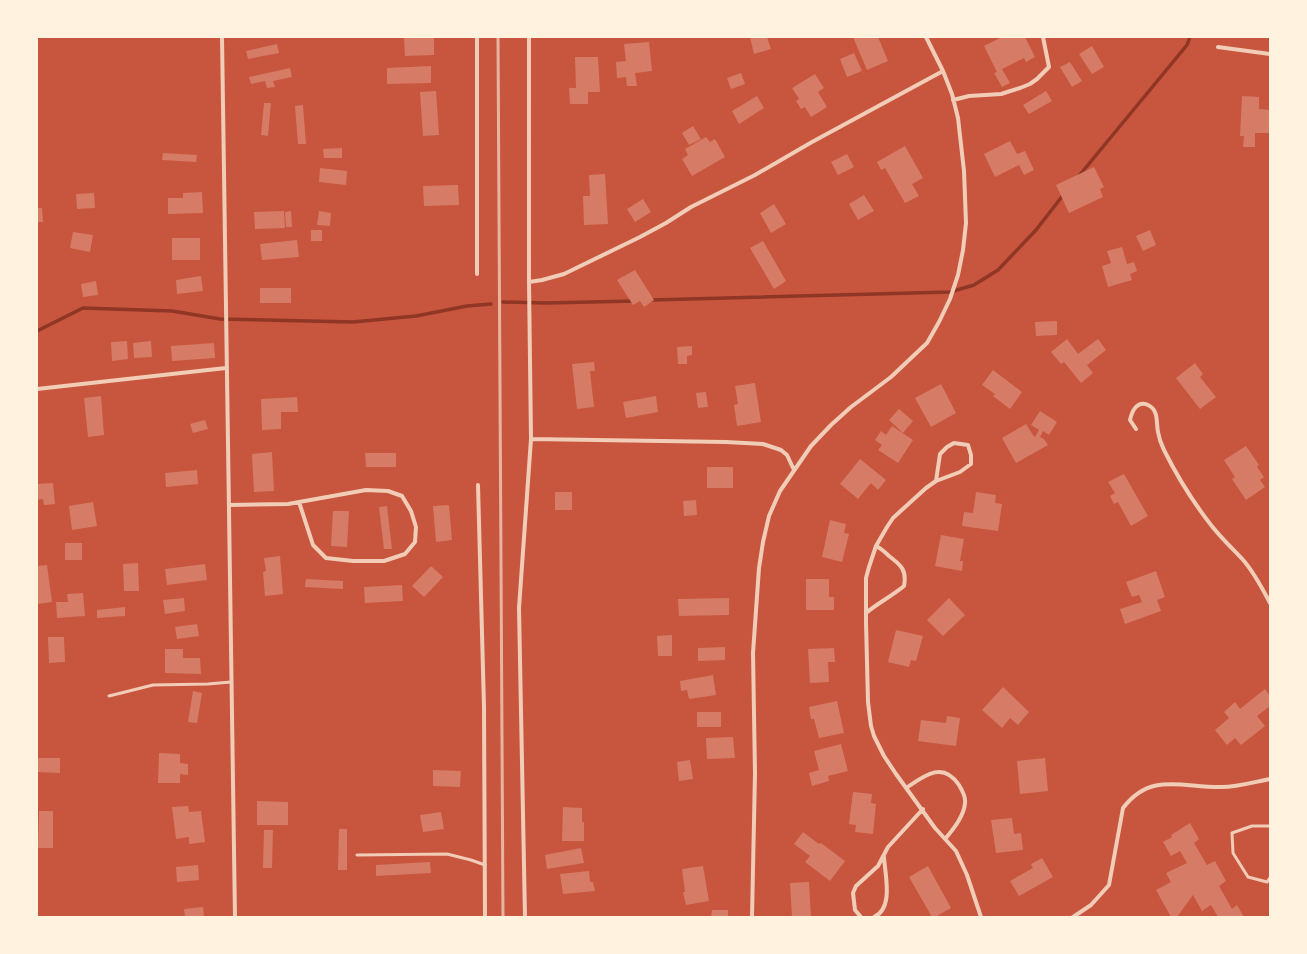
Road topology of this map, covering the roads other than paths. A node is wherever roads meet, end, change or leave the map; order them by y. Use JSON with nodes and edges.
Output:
{"nodes":[{"id":1,"x":222,"y":37,"type":"edge"},
{"id":2,"x":477,"y":37,"type":"edge"},
{"id":3,"x":529,"y":37,"type":"edge"},
{"id":4,"x":926,"y":37,"type":"edge"},
{"id":5,"x":1043,"y":37,"type":"edge"},
{"id":6,"x":1218,"y":47,"type":"dead end"},
{"id":7,"x":1270,"y":54,"type":"edge"},
{"id":8,"x":943,"y":71,"type":"junction"},
{"id":9,"x":953,"y":100,"type":"junction"},
{"id":10,"x":477,"y":274,"type":"dead end"},
{"id":11,"x":529,"y":282,"type":"junction"},
{"id":12,"x":226,"y":368,"type":"junction"},
{"id":13,"x":37,"y":389,"type":"edge"},
{"id":14,"x":1136,"y":429,"type":"dead end"},
{"id":15,"x":531,"y":439,"type":"junction"},
{"id":16,"x":794,"y":470,"type":"junction"},
{"id":17,"x":936,"y":481,"type":"junction"},
{"id":18,"x":478,"y":485,"type":"dead end"},
{"id":19,"x":299,"y":502,"type":"junction"},
{"id":20,"x":228,"y":505,"type":"junction"},
{"id":21,"x":876,"y":546,"type":"junction"},
{"id":22,"x":1270,"y":603,"type":"edge"},
{"id":23,"x":866,"y":613,"type":"junction"},
{"id":24,"x":231,"y":682,"type":"junction"},
{"id":25,"x":109,"y":696,"type":"dead end"},
{"id":26,"x":1270,"y":779,"type":"edge"},
{"id":27,"x":906,"y":788,"type":"junction"},
{"id":28,"x":923,"y":809,"type":"junction"},
{"id":29,"x":1270,"y":826,"type":"edge"},
{"id":30,"x":946,"y":838,"type":"junction"},
{"id":31,"x":357,"y":854,"type":"dead end"},
{"id":32,"x":884,"y":856,"type":"junction"},
{"id":33,"x":484,"y":865,"type":"junction"},
{"id":34,"x":1270,"y":878,"type":"edge"},
{"id":35,"x":235,"y":917,"type":"edge"},
{"id":36,"x":485,"y":917,"type":"edge"},
{"id":37,"x":525,"y":917,"type":"edge"},
{"id":38,"x":752,"y":917,"type":"edge"},
{"id":39,"x":861,"y":917,"type":"edge"},
{"id":40,"x":874,"y":917,"type":"edge"},
{"id":41,"x":981,"y":917,"type":"edge"},
{"id":42,"x":1072,"y":917,"type":"edge"}],
"edges":[{"from":1,"to":12,"type":"street"},
{"from":2,"to":10,"type":"street"},
{"from":3,"to":11,"type":"street"},
{"from":4,"to":8,"type":"street"},
{"from":5,"to":9,"type":"street"},
{"from":6,"to":7,"type":"street"},
{"from":8,"to":9,"type":"street"},
{"from":8,"to":11,"type":"street"},
{"from":9,"to":16,"type":"street"},
{"from":11,"to":15,"type":"street"},
{"from":12,"to":13,"type":"street"},
{"from":12,"to":20,"type":"street"},
{"from":14,"to":22,"type":"street"},
{"from":15,"to":16,"type":"street"},
{"from":15,"to":37,"type":"street"},
{"from":16,"to":38,"type":"street"},
{"from":17,"to":17,"type":"street"},
{"from":17,"to":21,"type":"street"},
{"from":18,"to":33,"type":"street"},
{"from":19,"to":19,"type":"street"},
{"from":19,"to":20,"type":"street"},
{"from":20,"to":24,"type":"street"},
{"from":21,"to":23,"type":"street"},
{"from":21,"to":23,"type":"street"},
{"from":23,"to":27,"type":"street"},
{"from":24,"to":25,"type":"lane"},
{"from":24,"to":35,"type":"street"},
{"from":26,"to":42,"type":"street"},
{"from":27,"to":28,"type":"street"},
{"from":27,"to":30,"type":"street"},
{"from":28,"to":30,"type":"street"},
{"from":28,"to":32,"type":"street"},
{"from":29,"to":34,"type":"lane"},
{"from":30,"to":41,"type":"street"},
{"from":31,"to":33,"type":"lane"},
{"from":32,"to":39,"type":"street"},
{"from":32,"to":40,"type":"street"},
{"from":33,"to":36,"type":"street"}]}
